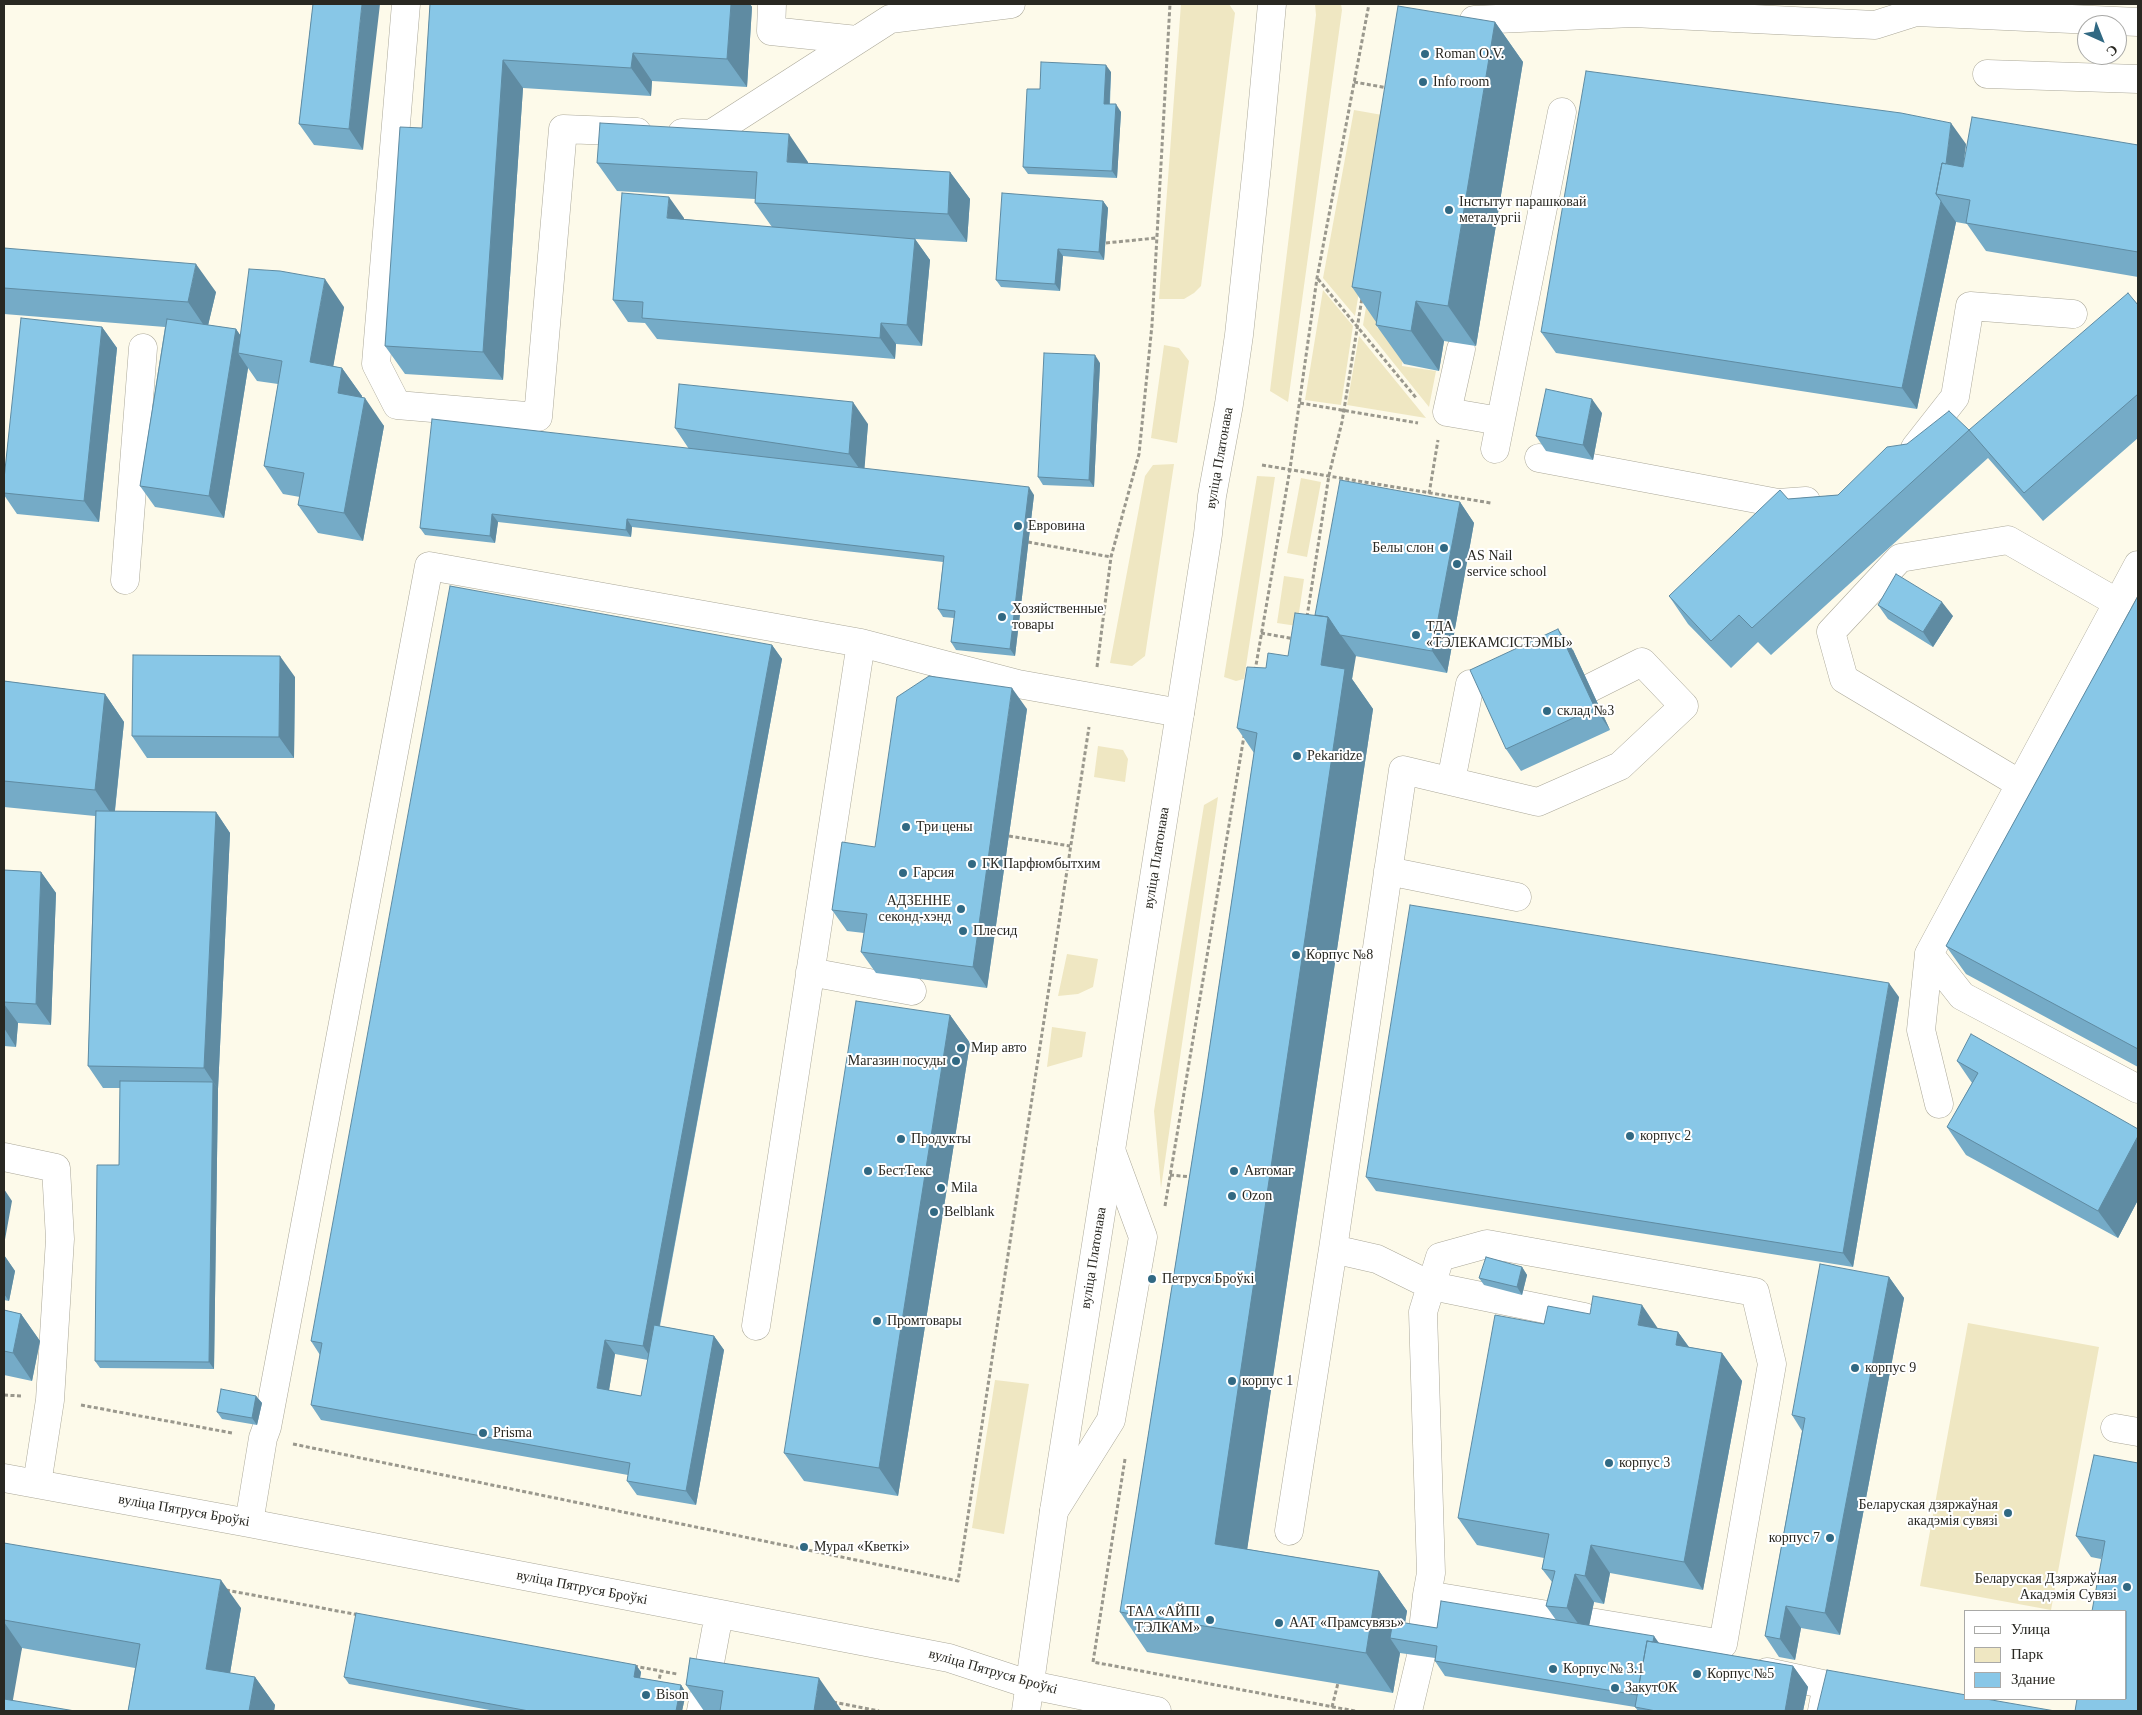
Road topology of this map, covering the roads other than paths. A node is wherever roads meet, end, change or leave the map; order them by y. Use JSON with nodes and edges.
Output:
{"nodes":[{"id":1,"x":406,"y":4,"type":"edge"},
{"id":2,"x":772,"y":4,"type":"edge"},
{"id":3,"x":1011,"y":4,"type":"edge"},
{"id":4,"x":1272,"y":4,"type":"edge"},
{"id":5,"x":1633,"y":8,"type":"edge"},
{"id":6,"x":1474,"y":20,"type":"edge"},
{"id":7,"x":2138,"y":22,"type":"edge"},
{"id":8,"x":857,"y":40,"type":"junction"},
{"id":9,"x":1987,"y":74,"type":"dead end"},
{"id":10,"x":2138,"y":79,"type":"edge"},
{"id":11,"x":1562,"y":112,"type":"dead end"},
{"id":12,"x":2073,"y":314,"type":"dead end"},
{"id":13,"x":143,"y":348,"type":"dead end"},
{"id":14,"x":1461,"y":349,"type":"dead end"},
{"id":15,"x":1500,"y":421,"type":"junction"},
{"id":16,"x":1495,"y":448,"type":"dead end"},
{"id":17,"x":1539,"y":458,"type":"dead end"},
{"id":18,"x":1895,"y":464,"type":"edge"},
{"id":19,"x":1834,"y":498,"type":"edge"},
{"id":20,"x":2138,"y":564,"type":"edge"},
{"id":21,"x":125,"y":580,"type":"dead end"},
{"id":22,"x":2118,"y":603,"type":"junction"},
{"id":23,"x":861,"y":644,"type":"junction"},
{"id":24,"x":1470,"y":684,"type":"edge"},
{"id":25,"x":1590,"y":688,"type":"dead end"},
{"id":26,"x":1180,"y":713,"type":"junction"},
{"id":27,"x":1450,"y":781,"type":"junction"},
{"id":28,"x":2020,"y":784,"type":"junction"},
{"id":29,"x":1388,"y":872,"type":"junction"},
{"id":30,"x":1517,"y":897,"type":"dead end"},
{"id":31,"x":1930,"y":954,"type":"junction"},
{"id":32,"x":810,"y":972,"type":"junction"},
{"id":33,"x":912,"y":992,"type":"dead end"},
{"id":34,"x":2138,"y":1088,"type":"edge"},
{"id":35,"x":1939,"y":1104,"type":"dead end"},
{"id":36,"x":1111,"y":1150,"type":"junction"},
{"id":37,"x":4,"y":1157,"type":"edge"},
{"id":38,"x":1333,"y":1249,"type":"junction"},
{"id":39,"x":1432,"y":1286,"type":"junction"},
{"id":40,"x":1592,"y":1318,"type":"edge"},
{"id":41,"x":756,"y":1326,"type":"dead end"},
{"id":42,"x":4,"y":1478,"type":"edge"},
{"id":43,"x":36,"y":1484,"type":"junction"},
{"id":44,"x":1054,"y":1511,"type":"junction"},
{"id":45,"x":249,"y":1523,"type":"junction"},
{"id":46,"x":1289,"y":1531,"type":"dead end"},
{"id":47,"x":1427,"y":1595,"type":"junction"},
{"id":48,"x":719,"y":1614,"type":"junction"},
{"id":49,"x":1723,"y":1644,"type":"junction"},
{"id":50,"x":1028,"y":1698,"type":"edge"},
{"id":51,"x":701,"y":1711,"type":"edge"},
{"id":52,"x":1157,"y":1711,"type":"edge"},
{"id":53,"x":1408,"y":1711,"type":"edge"},
{"id":54,"x":1822,"y":1711,"type":"edge"}],
"edges":[{"from":1,"to":8,"type":"main road"},
{"from":2,"to":8,"type":"main road"},
{"from":3,"to":8,"type":"main road"},
{"from":4,"to":26,"type":"main road","name":"вуліца Платонава"},
{"from":5,"to":6,"type":"main road"},
{"from":5,"to":7,"type":"main road"},
{"from":9,"to":10,"type":"main road"},
{"from":11,"to":15,"type":"main road"},
{"from":12,"to":18,"type":"main road"},
{"from":13,"to":21,"type":"main road"},
{"from":14,"to":15,"type":"main road"},
{"from":15,"to":16,"type":"main road"},
{"from":17,"to":19,"type":"main road"},
{"from":20,"to":22,"type":"main road"},
{"from":22,"to":28,"type":"main road"},
{"from":22,"to":28,"type":"main road"},
{"from":23,"to":26,"type":"main road"},
{"from":23,"to":32,"type":"main road"},
{"from":23,"to":45,"type":"main road"},
{"from":24,"to":27,"type":"main road"},
{"from":25,"to":27,"type":"main road"},
{"from":26,"to":36,"type":"main road","name":"вуліца Платонава"},
{"from":27,"to":29,"type":"main road"},
{"from":28,"to":31,"type":"main road"},
{"from":29,"to":30,"type":"main road"},
{"from":29,"to":38,"type":"main road"},
{"from":31,"to":34,"type":"main road"},
{"from":31,"to":35,"type":"main road"},
{"from":32,"to":33,"type":"main road"},
{"from":32,"to":41,"type":"main road"},
{"from":36,"to":44,"type":"main road","name":"вуліца Платонава"},
{"from":36,"to":44,"type":"main road"},
{"from":37,"to":43,"type":"main road"},
{"from":38,"to":39,"type":"main road"},
{"from":38,"to":46,"type":"main road"},
{"from":39,"to":40,"type":"main road"},
{"from":39,"to":47,"type":"main road"},
{"from":39,"to":49,"type":"main road"},
{"from":42,"to":43,"type":"main road","name":"вуліца Пятруся Броўкі"},
{"from":43,"to":45,"type":"main road","name":"вуліца Пятруся Броўкі"},
{"from":44,"to":50,"type":"main road","name":"вуліца Платонава"},
{"from":45,"to":48,"type":"main road","name":"вуліца Пятруся Броўкі"},
{"from":47,"to":49,"type":"main road"},
{"from":47,"to":53,"type":"main road"},
{"from":48,"to":50,"type":"main road","name":"вуліца Пятруся Броўкі"},
{"from":48,"to":51,"type":"main road"},
{"from":49,"to":54,"type":"main road"},
{"from":50,"to":52,"type":"main road","name":"вуліца Пятруся Броўкі"}]}
